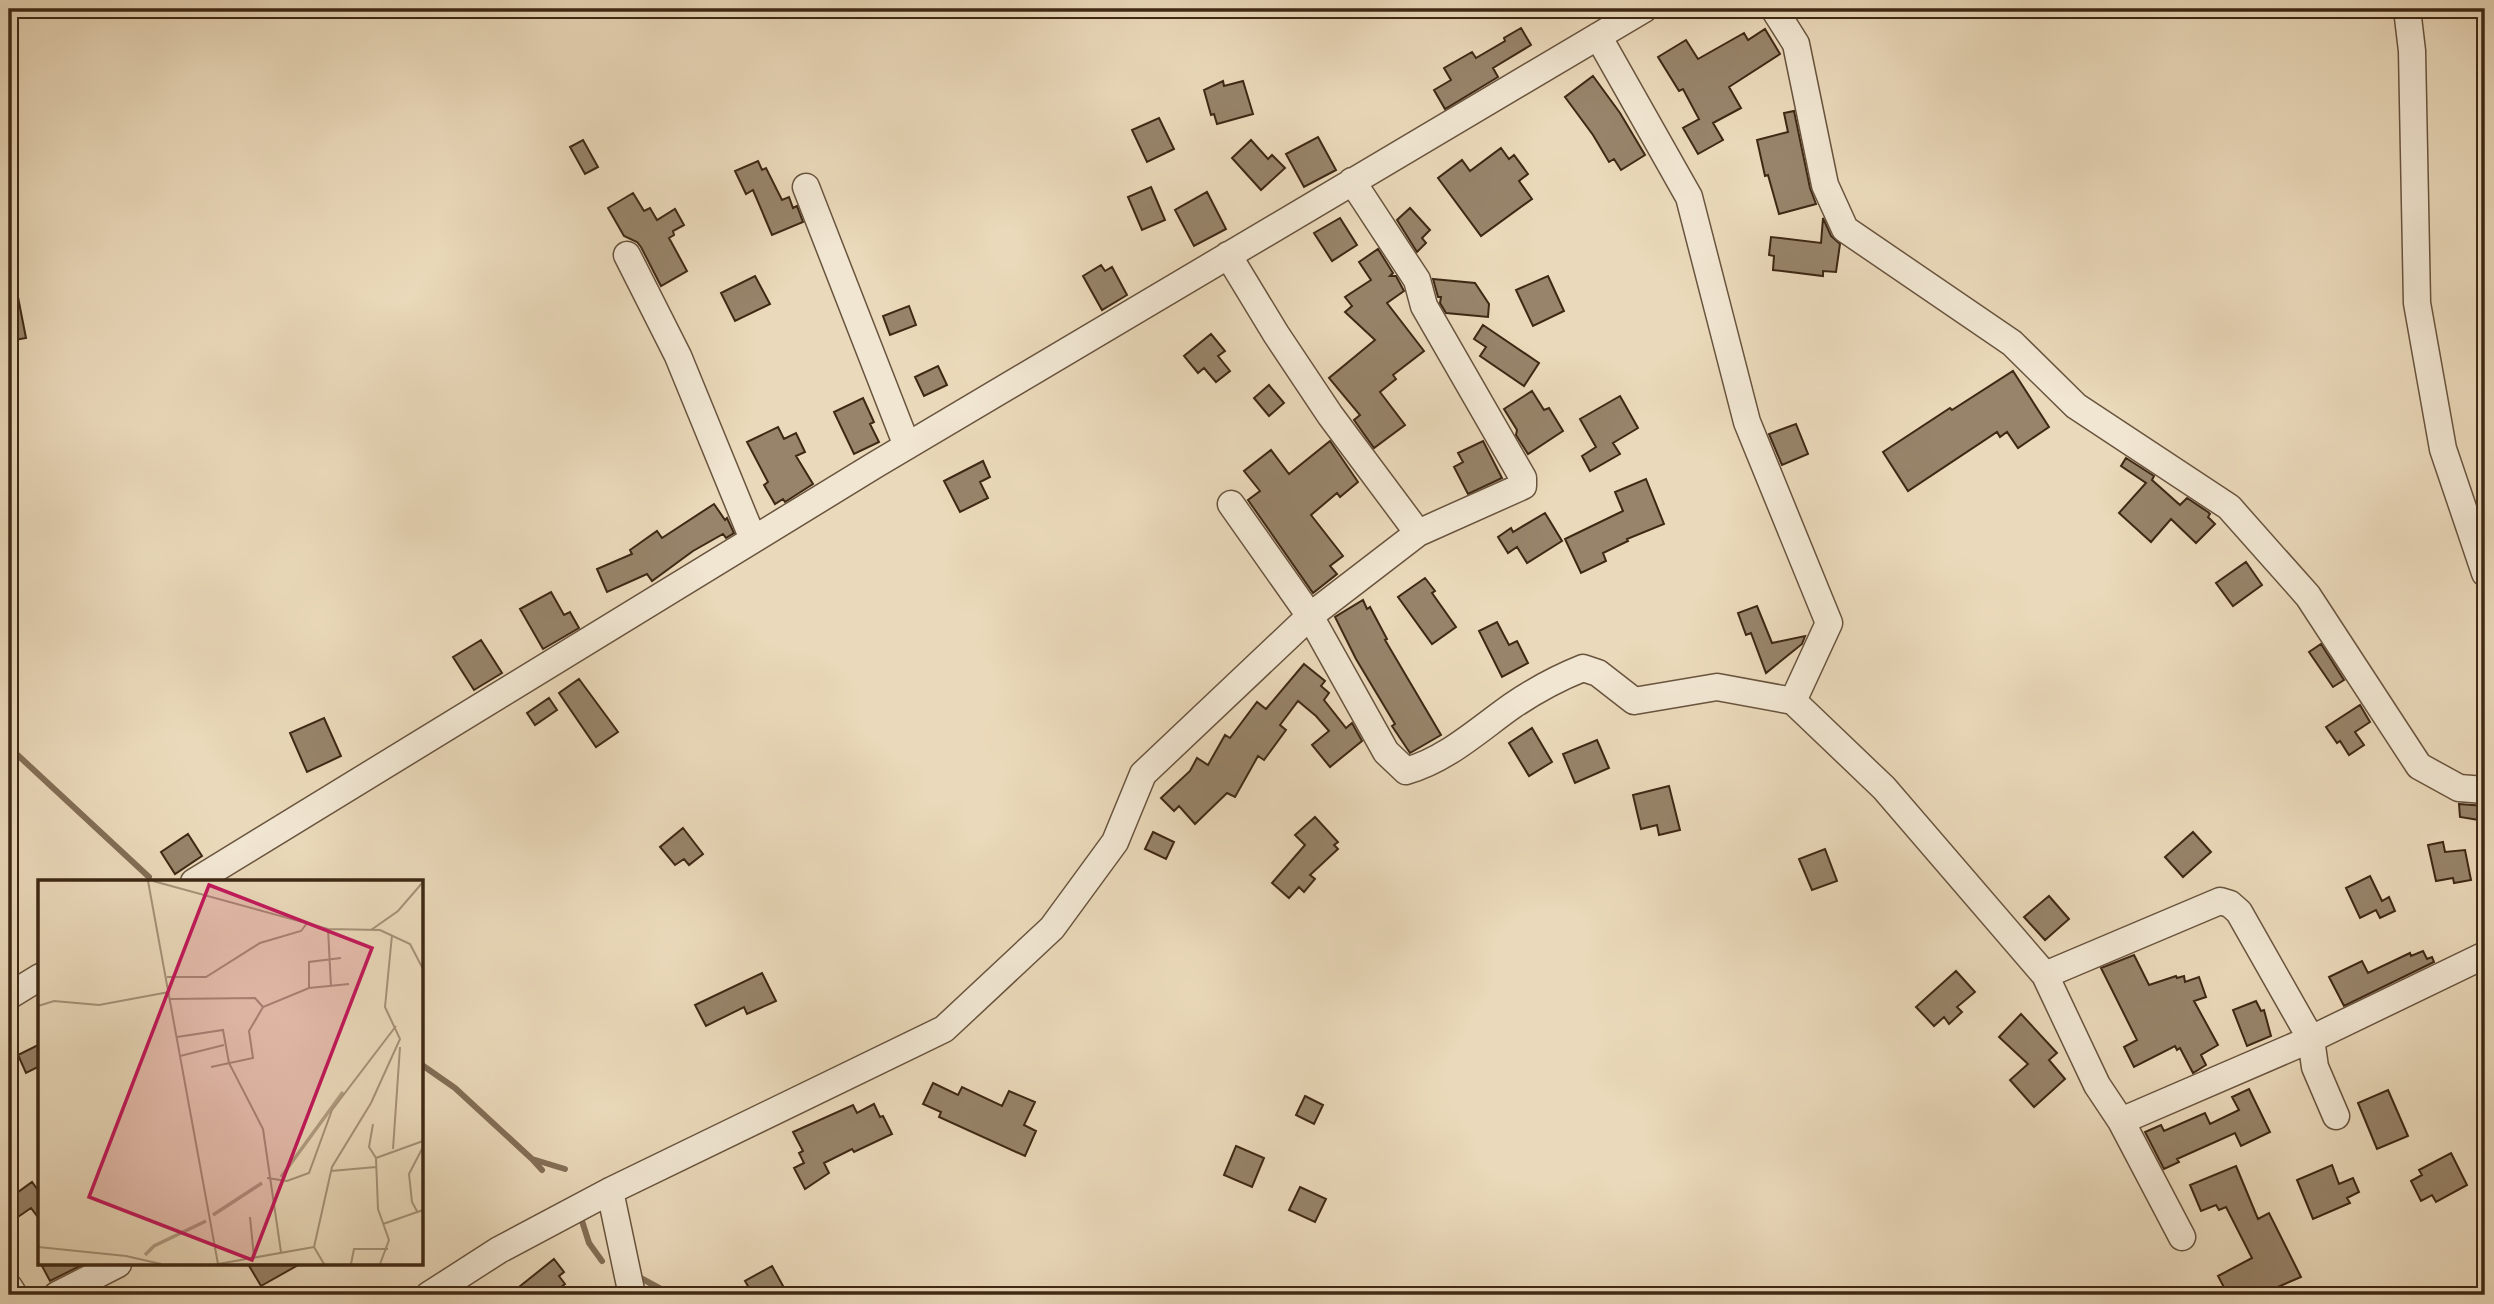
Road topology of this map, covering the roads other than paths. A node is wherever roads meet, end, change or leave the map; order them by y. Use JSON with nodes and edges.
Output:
{"nodes":[{"id":1,"x":1644,"y":9,"type":"edge"},
{"id":2,"x":1774,"y":9,"type":"edge"},
{"id":3,"x":2407,"y":9,"type":"edge"},
{"id":4,"x":1598,"y":36,"type":"junction"},
{"id":5,"x":1352,"y":181,"type":"junction"},
{"id":6,"x":806,"y":187,"type":"dead end"},
{"id":7,"x":1228,"y":255,"type":"junction"},
{"id":8,"x":627,"y":256,"type":"dead end"},
{"id":9,"x":907,"y":446,"type":"junction"},
{"id":10,"x":1231,"y":504,"type":"dead end"},
{"id":11,"x":1418,"y":533,"type":"junction"},
{"id":12,"x":753,"y":539,"type":"junction"},
{"id":13,"x":2485,"y":573,"type":"edge"},
{"id":14,"x":1310,"y":616,"type":"junction"},
{"id":15,"x":1793,"y":701,"type":"junction"},
{"id":16,"x":2485,"y":790,"type":"edge"},
{"id":17,"x":197,"y":880,"type":"edge"},
{"id":18,"x":2485,"y":955,"type":"edge"},
{"id":19,"x":2045,"y":975,"type":"junction"},
{"id":20,"x":38,"y":978,"type":"edge"},
{"id":21,"x":9,"y":996,"type":"edge"},
{"id":22,"x":2311,"y":1038,"type":"junction"},
{"id":23,"x":2336,"y":1116,"type":"dead end"},
{"id":24,"x":2122,"y":1121,"type":"junction"},
{"id":25,"x":610,"y":1191,"type":"junction"},
{"id":26,"x":2182,"y":1237,"type":"dead end"},
{"id":27,"x":114,"y":1266,"type":"edge"},
{"id":28,"x":9,"y":1287,"type":"edge"},
{"id":29,"x":14,"y":1295,"type":"edge"},
{"id":30,"x":57,"y":1295,"type":"edge"},
{"id":31,"x":429,"y":1295,"type":"edge"},
{"id":32,"x":632,"y":1295,"type":"edge"}],
"edges":[{"from":1,"to":4,"type":"street"},
{"from":2,"to":16,"type":"street"},
{"from":3,"to":13,"type":"street"},
{"from":4,"to":5,"type":"street"},
{"from":4,"to":15,"type":"street"},
{"from":5,"to":7,"type":"street"},
{"from":5,"to":11,"type":"street"},
{"from":6,"to":9,"type":"street"},
{"from":7,"to":9,"type":"street"},
{"from":7,"to":11,"type":"street"},
{"from":8,"to":12,"type":"street"},
{"from":9,"to":12,"type":"street"},
{"from":10,"to":14,"type":"street"},
{"from":11,"to":14,"type":"street"},
{"from":12,"to":17,"type":"street"},
{"from":14,"to":15,"type":"street"},
{"from":14,"to":25,"type":"street"},
{"from":15,"to":19,"type":"street"},
{"from":18,"to":22,"type":"street"},
{"from":19,"to":22,"type":"street"},
{"from":19,"to":24,"type":"street"},
{"from":20,"to":21,"type":"street"},
{"from":22,"to":23,"type":"street"},
{"from":22,"to":24,"type":"street"},
{"from":24,"to":26,"type":"street"},
{"from":25,"to":31,"type":"street"},
{"from":25,"to":32,"type":"street"},
{"from":27,"to":30,"type":"street"},
{"from":28,"to":29,"type":"street"}]}
